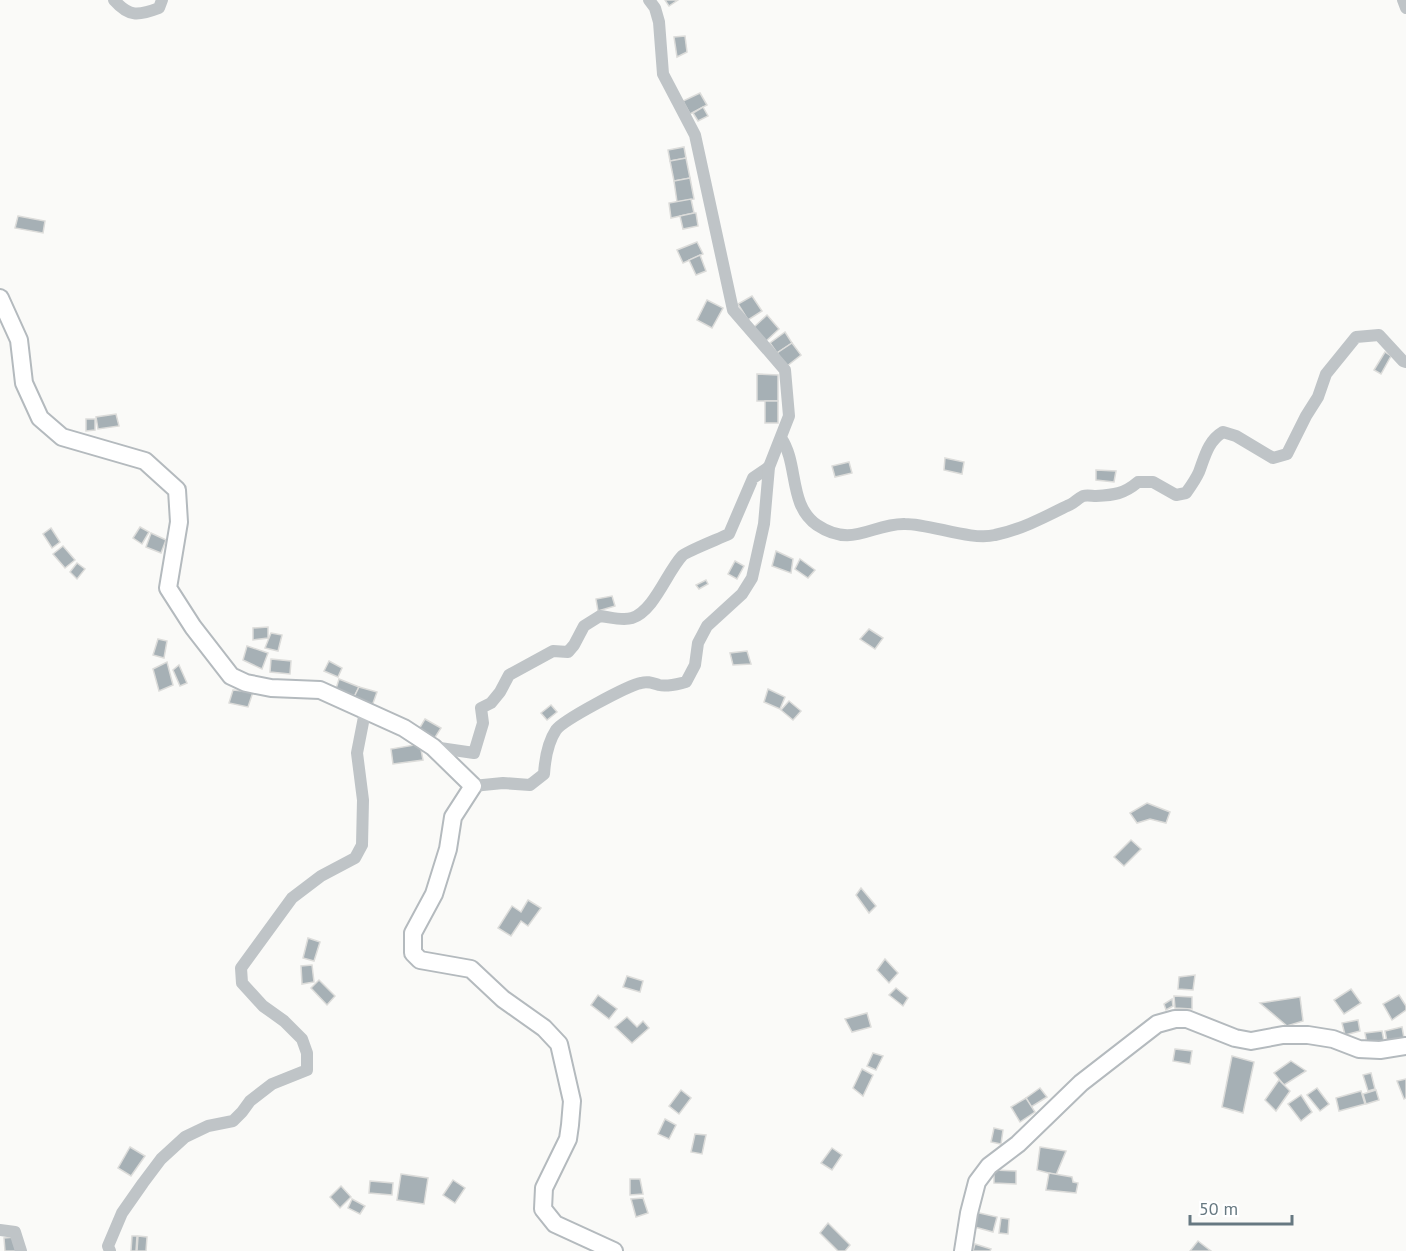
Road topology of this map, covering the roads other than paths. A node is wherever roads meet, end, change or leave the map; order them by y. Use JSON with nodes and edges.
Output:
{"nodes":[{"id":1,"x":114,"y":0,"type":"edge"},
{"id":2,"x":162,"y":0,"type":"edge"},
{"id":3,"x":649,"y":0,"type":"edge"},
{"id":4,"x":1403,"y":0,"type":"edge"},
{"id":5,"x":1406,"y":8,"type":"edge"},
{"id":6,"x":0,"y":298,"type":"edge"},
{"id":7,"x":1406,"y":362,"type":"edge"},
{"id":8,"x":781,"y":438,"type":"junction"},
{"id":9,"x":769,"y":467,"type":"junction"},
{"id":10,"x":365,"y":712,"type":"junction"},
{"id":11,"x":433,"y":747,"type":"junction"},
{"id":12,"x":473,"y":786,"type":"junction"},
{"id":13,"x":1406,"y":1046,"type":"edge"},
{"id":14,"x":0,"y":1230,"type":"edge"},
{"id":15,"x":21,"y":1251,"type":"edge"},
{"id":16,"x":110,"y":1251,"type":"edge"},
{"id":17,"x":614,"y":1251,"type":"edge"},
{"id":18,"x":963,"y":1251,"type":"edge"}],
"edges":[{"from":1,"to":2,"type":"street"},
{"from":3,"to":8,"type":"street"},
{"from":4,"to":5,"type":"street"},
{"from":6,"to":10,"type":"main road"},
{"from":7,"to":8,"type":"street"},
{"from":8,"to":9,"type":"street"},
{"from":9,"to":11,"type":"street"},
{"from":9,"to":12,"type":"street"},
{"from":10,"to":11,"type":"main road"},
{"from":10,"to":16,"type":"street"},
{"from":11,"to":12,"type":"main road"},
{"from":12,"to":17,"type":"main road"},
{"from":13,"to":18,"type":"main road"},
{"from":14,"to":15,"type":"street"}]}
